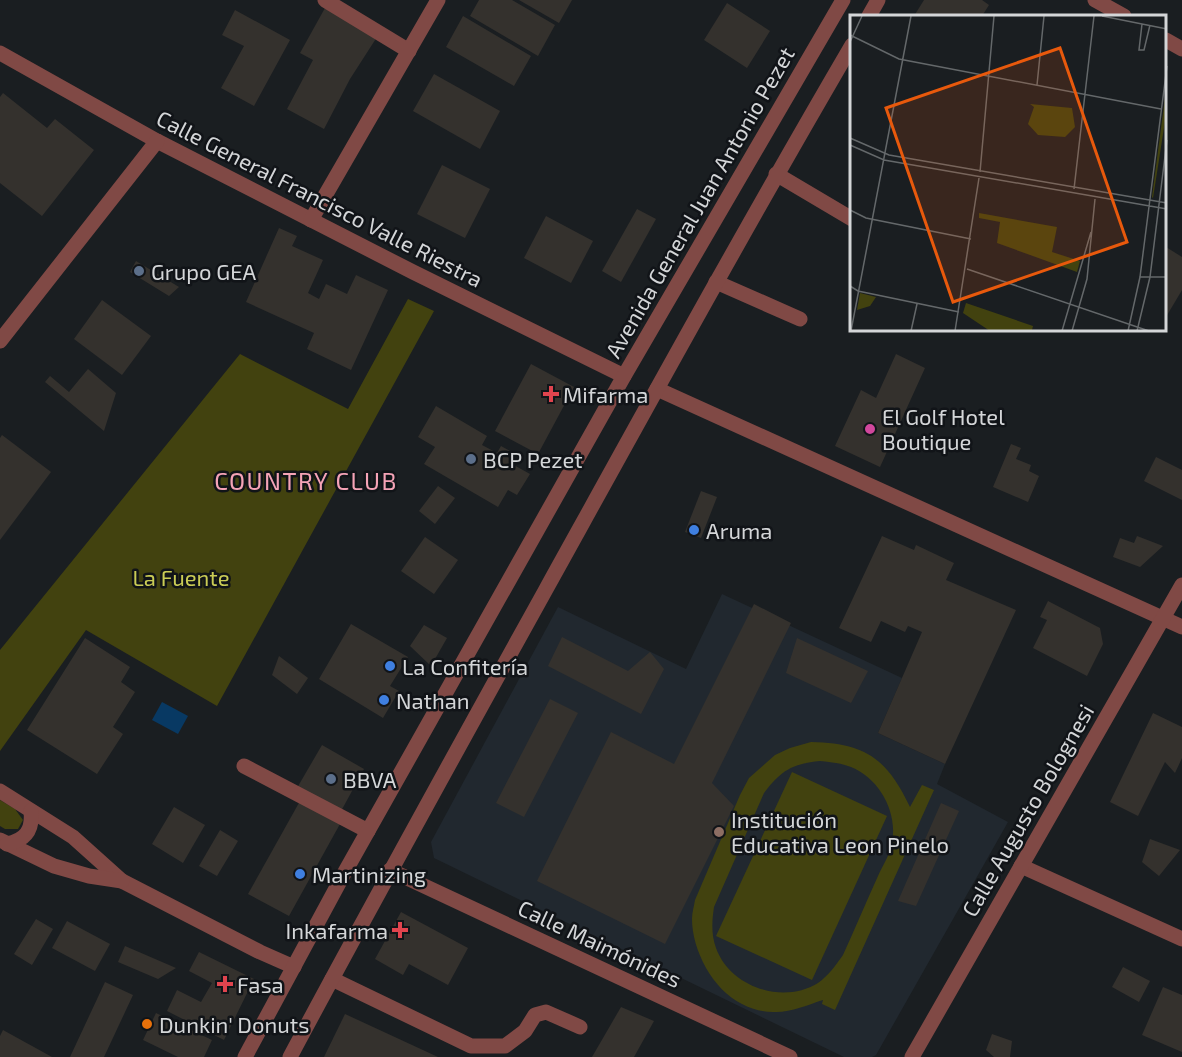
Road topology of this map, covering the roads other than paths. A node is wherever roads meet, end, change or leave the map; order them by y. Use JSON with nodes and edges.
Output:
{"nodes":[{"id":1,"x":325,"y":0,"type":"edge"},
{"id":2,"x":438,"y":0,"type":"edge"},
{"id":3,"x":843,"y":0,"type":"edge"},
{"id":4,"x":878,"y":0,"type":"edge"},
{"id":5,"x":1095,"y":0,"type":"edge"},
{"id":6,"x":870,"y":15,"type":"edge"},
{"id":7,"x":1122,"y":15,"type":"edge"},
{"id":8,"x":1167,"y":41,"type":"edge"},
{"id":9,"x":850,"y":48,"type":"edge"},
{"id":10,"x":1182,"y":49,"type":"edge"},
{"id":11,"x":409,"y":51,"type":"junction"},
{"id":12,"x":0,"y":53,"type":"edge"},
{"id":13,"x":157,"y":141,"type":"junction"},
{"id":14,"x":776,"y":174,"type":"junction"},
{"id":15,"x":850,"y":218,"type":"edge"},
{"id":16,"x":311,"y":220,"type":"junction"},
{"id":17,"x":716,"y":282,"type":"junction"},
{"id":18,"x":800,"y":319,"type":"dead end"},
{"id":19,"x":0,"y":341,"type":"edge"},
{"id":20,"x":624,"y":376,"type":"junction"},
{"id":21,"x":657,"y":389,"type":"junction"},
{"id":22,"x":1182,"y":585,"type":"edge"},
{"id":23,"x":1163,"y":618,"type":"junction"},
{"id":24,"x":1182,"y":627,"type":"edge"},
{"id":25,"x":244,"y":766,"type":"dead end"},
{"id":26,"x":0,"y":791,"type":"edge"},
{"id":27,"x":32,"y":811,"type":"junction"},
{"id":28,"x":368,"y":831,"type":"junction"},
{"id":29,"x":4,"y":842,"type":"edge"},
{"id":30,"x":1021,"y":866,"type":"junction"},
{"id":31,"x":390,"y":870,"type":"junction"},
{"id":32,"x":122,"y":881,"type":"junction"},
{"id":33,"x":1182,"y":939,"type":"edge"},
{"id":34,"x":294,"y":967,"type":"junction"},
{"id":35,"x":332,"y":979,"type":"junction"},
{"id":36,"x":580,"y":1027,"type":"dead end"},
{"id":37,"x":245,"y":1057,"type":"edge"},
{"id":38,"x":290,"y":1057,"type":"edge"},
{"id":39,"x":790,"y":1057,"type":"edge"},
{"id":40,"x":912,"y":1057,"type":"edge"}],
"edges":[{"from":1,"to":11,"type":"street"},
{"from":2,"to":11,"type":"street"},
{"from":3,"to":20,"type":"street","name":"Avenida General Juan Antonio Pezet"},
{"from":4,"to":6,"type":"street"},
{"from":5,"to":7,"type":"street"},
{"from":8,"to":10,"type":"street"},
{"from":9,"to":14,"type":"street"},
{"from":11,"to":16,"type":"street"},
{"from":12,"to":13,"type":"street","name":"Calle General Francisco Valle Riestra"},
{"from":13,"to":16,"type":"street","name":"Calle General Francisco Valle Riestra"},
{"from":13,"to":19,"type":"street"},
{"from":14,"to":15,"type":"street"},
{"from":14,"to":17,"type":"street"},
{"from":16,"to":20,"type":"street","name":"Calle General Francisco Valle Riestra"},
{"from":17,"to":18,"type":"street"},
{"from":17,"to":21,"type":"street"},
{"from":20,"to":28,"type":"street","name":"Avenida General Juan Antonio Pezet"},
{"from":21,"to":23,"type":"street"},
{"from":21,"to":31,"type":"street"},
{"from":22,"to":23,"type":"street","name":"Calle Augusto Bolognesi"},
{"from":23,"to":24,"type":"street"},
{"from":23,"to":30,"type":"street","name":"Calle Augusto Bolognesi"},
{"from":25,"to":28,"type":"street"},
{"from":26,"to":27,"type":"street"},
{"from":27,"to":29,"type":"street"},
{"from":27,"to":32,"type":"street"},
{"from":28,"to":34,"type":"street","name":"Avenida General Juan Antonio Pezet"},
{"from":29,"to":32,"type":"street"},
{"from":30,"to":33,"type":"street"},
{"from":30,"to":40,"type":"street","name":"Calle Augusto Bolognesi"},
{"from":31,"to":35,"type":"street"},
{"from":31,"to":39,"type":"street","name":"Calle Maimónides"},
{"from":32,"to":34,"type":"street"},
{"from":34,"to":37,"type":"street","name":"Avenida General Juan Antonio Pezet"},
{"from":35,"to":36,"type":"street"},
{"from":35,"to":38,"type":"street"}]}
